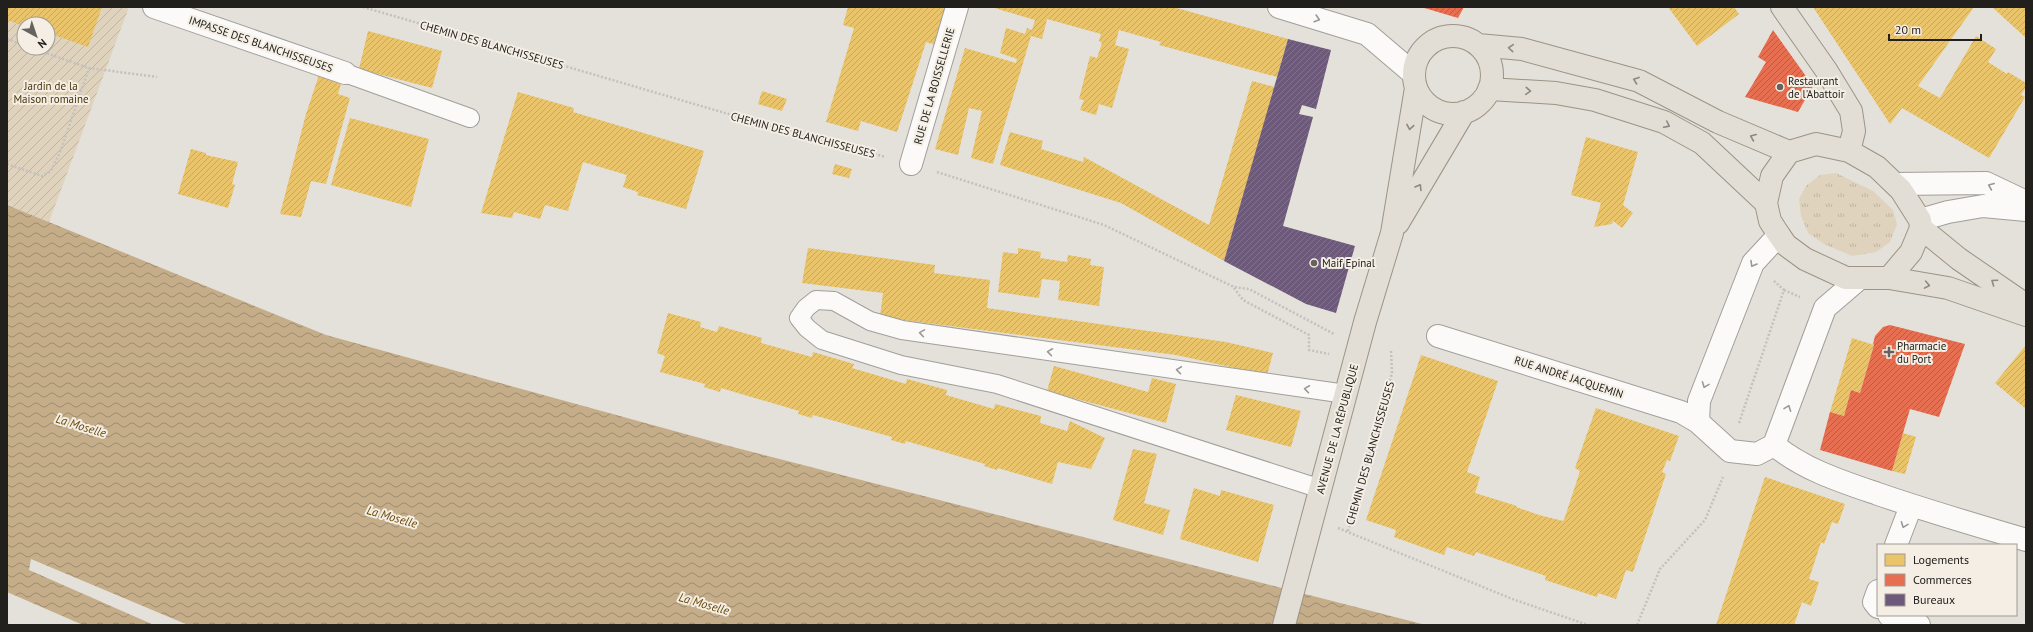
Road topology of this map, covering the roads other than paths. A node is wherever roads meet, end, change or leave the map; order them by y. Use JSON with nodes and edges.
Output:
{"nodes":[{"id":1,"x":154,"y":7,"type":"edge"},
{"id":2,"x":957,"y":7,"type":"edge"},
{"id":3,"x":1279,"y":7,"type":"edge"},
{"id":4,"x":1782,"y":7,"type":"edge"},
{"id":5,"x":1478,"y":45,"type":"junction"},
{"id":6,"x":345,"y":73,"type":"joint"},
{"id":7,"x":1415,"y":81,"type":"junction"},
{"id":8,"x":1489,"y":89,"type":"junction"},
{"id":9,"x":1464,"y":112,"type":"junction"},
{"id":10,"x":470,"y":118,"type":"dead end"},
{"id":11,"x":1849,"y":151,"type":"junction"},
{"id":12,"x":1789,"y":152,"type":"junction"},
{"id":13,"x":911,"y":164,"type":"road end"},
{"id":14,"x":1895,"y":184,"type":"junction"},
{"id":15,"x":2026,"y":202,"type":"edge"},
{"id":16,"x":1766,"y":203,"type":"junction"},
{"id":17,"x":2026,"y":210,"type":"edge"},
{"id":18,"x":1920,"y":224,"type":"junction"},
{"id":19,"x":1392,"y":233,"type":"junction"},
{"id":20,"x":1778,"y":235,"type":"junction"},
{"id":21,"x":1860,"y":278,"type":"junction"},
{"id":22,"x":1889,"y":278,"type":"junction"},
{"id":23,"x":2026,"y":305,"type":"edge"},
{"id":24,"x":2026,"y":315,"type":"edge"},
{"id":25,"x":1438,"y":336,"type":"dead end"},
{"id":26,"x":1346,"y":394,"type":"junction"},
{"id":27,"x":1698,"y":422,"type":"junction"},
{"id":28,"x":1774,"y":445,"type":"junction"},
{"id":29,"x":1321,"y":489,"type":"junction"},
{"id":30,"x":1911,"y":506,"type":"junction"},
{"id":31,"x":2021,"y":538,"type":"edge"},
{"id":32,"x":1896,"y":544,"type":"edge"},
{"id":33,"x":1877,"y":594,"type":"edge"},
{"id":34,"x":1877,"y":605,"type":"edge"},
{"id":35,"x":1892,"y":616,"type":"edge"},
{"id":36,"x":1284,"y":625,"type":"edge"},
{"id":37,"x":1919,"y":625,"type":"edge"}],
"edges":[{"from":1,"to":6,"type":"street","name":"IMPASSE DES BLANCHISSEUSES"},
{"from":2,"to":13,"type":"street","name":"RUE DE LA BOISSELLERIE"},
{"from":3,"to":7,"type":"street","one_way":true},
{"from":4,"to":11,"type":"main road"},
{"from":5,"to":7,"type":"main road"},
{"from":5,"to":8,"type":"main road"},
{"from":12,"to":5,"type":"main road","one_way":true},
{"from":6,"to":10,"type":"lane"},
{"from":7,"to":9,"type":"main road"},
{"from":7,"to":19,"type":"main road","name":"AVENUE DE LA RÉPUBLIQUE","one_way":true},
{"from":8,"to":9,"type":"main road"},
{"from":8,"to":16,"type":"main road","one_way":true},
{"from":19,"to":9,"type":"main road","name":"AVENUE DE LA RÉPUBLIQUE","one_way":true},
{"from":11,"to":12,"type":"main road"},
{"from":11,"to":14,"type":"main road"},
{"from":12,"to":16,"type":"main road"},
{"from":15,"to":14,"type":"street","one_way":true},
{"from":14,"to":18,"type":"main road"},
{"from":16,"to":20,"type":"main road"},
{"from":17,"to":18,"type":"street"},
{"from":18,"to":22,"type":"main road"},
{"from":23,"to":18,"type":"main road","one_way":true},
{"from":19,"to":26,"type":"main road","name":"AVENUE DE LA RÉPUBLIQUE"},
{"from":20,"to":21,"type":"main road"},
{"from":20,"to":27,"type":"street","one_way":true},
{"from":21,"to":22,"type":"main road"},
{"from":28,"to":21,"type":"street","one_way":true},
{"from":22,"to":24,"type":"main road","one_way":true},
{"from":25,"to":27,"type":"street","name":"RUE ANDRÉ JACQUEMIN"},
{"from":26,"to":29,"type":"main road","name":"AVENUE DE LA RÉPUBLIQUE"},
{"from":26,"to":29,"type":"lane","one_way":true},
{"from":27,"to":28,"type":"street","name":"RUE ANDRÉ JACQUEMIN"},
{"from":28,"to":30,"type":"street"},
{"from":29,"to":36,"type":"main road","name":"AVENUE DE LA RÉPUBLIQUE"},
{"from":30,"to":31,"type":"street"},
{"from":30,"to":32,"type":"street","one_way":true},
{"from":33,"to":34,"type":"street"},
{"from":35,"to":37,"type":"street"}]}
